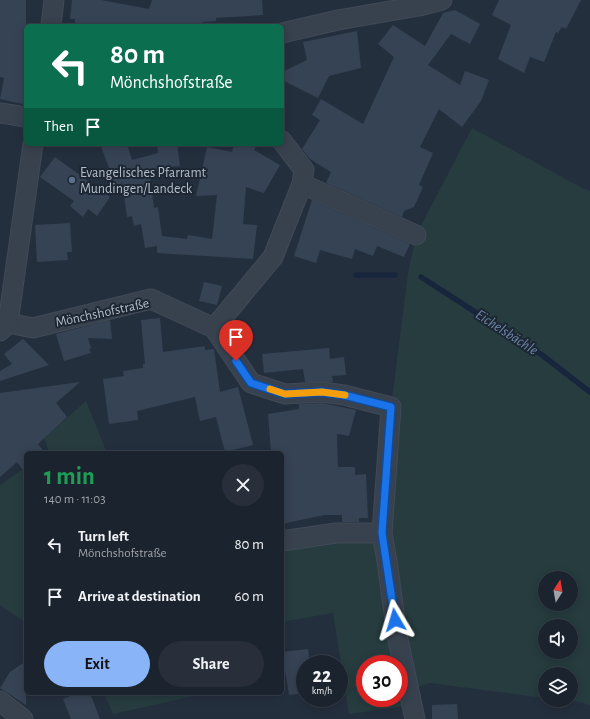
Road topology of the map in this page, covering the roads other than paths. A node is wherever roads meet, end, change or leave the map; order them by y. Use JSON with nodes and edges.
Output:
{"nodes":[{"id":1,"x":54,"y":0,"type":"edge"},
{"id":2,"x":442,"y":0,"type":"edge"},
{"id":3,"x":51,"y":24,"type":"edge"},
{"id":4,"x":284,"y":33,"type":"edge"},
{"id":5,"x":0,"y":113,"type":"edge"},
{"id":6,"x":24,"y":117,"type":"edge"},
{"id":7,"x":284,"y":143,"type":"edge"},
{"id":8,"x":33,"y":146,"type":"edge"},
{"id":9,"x":302,"y":184,"type":"junction"},
{"id":10,"x":416,"y":235,"type":"dead end"},
{"id":11,"x":4,"y":327,"type":"edge"},
{"id":12,"x":214,"y":328,"type":"junction"},
{"id":13,"x":382,"y":533,"type":"junction"},
{"id":14,"x":284,"y":540,"type":"edge"},
{"id":15,"x":0,"y":701,"type":"edge"},
{"id":16,"x":23,"y":719,"type":"edge"},
{"id":17,"x":415,"y":719,"type":"edge"}],
"edges":[{"from":1,"to":3,"type":"street"},
{"from":2,"to":4,"type":"street"},
{"from":5,"to":6,"type":"street"},
{"from":7,"to":9,"type":"street"},
{"from":8,"to":11,"type":"street"},
{"from":9,"to":10,"type":"street"},
{"from":9,"to":12,"type":"street"},
{"from":11,"to":12,"type":"street","name":"Mönchshofstraße"},
{"from":12,"to":13,"type":"street"},
{"from":13,"to":14,"type":"street"},
{"from":13,"to":17,"type":"street"},
{"from":15,"to":16,"type":"street"}]}
